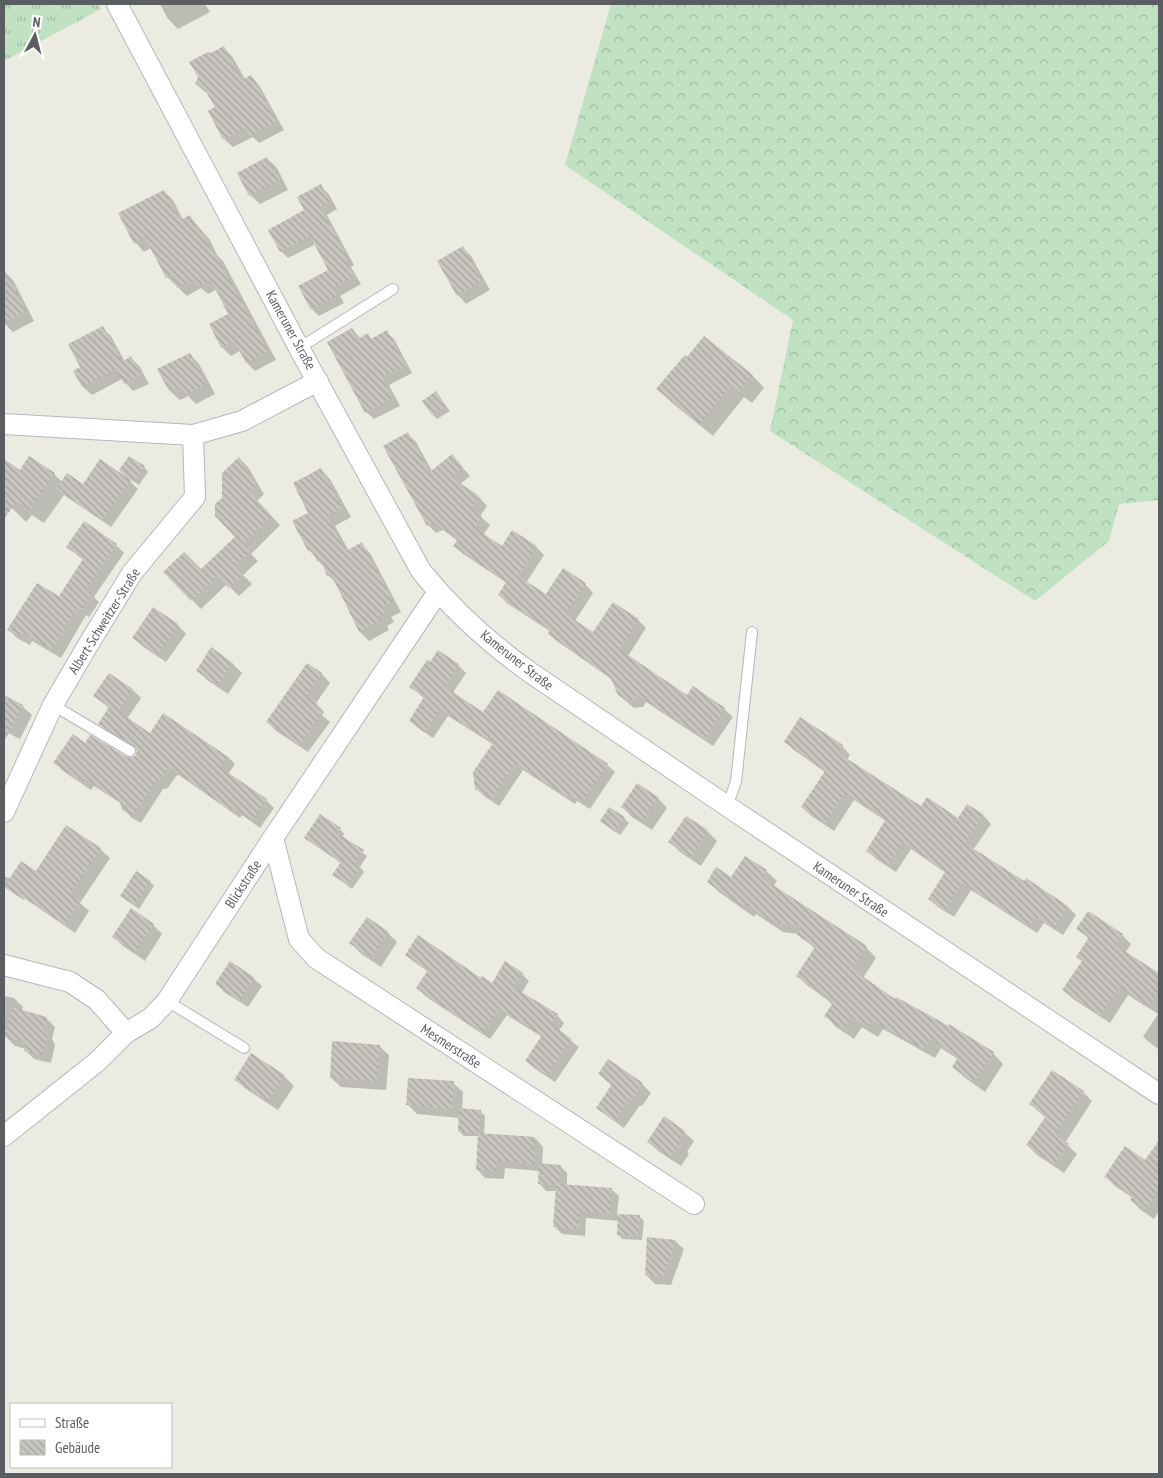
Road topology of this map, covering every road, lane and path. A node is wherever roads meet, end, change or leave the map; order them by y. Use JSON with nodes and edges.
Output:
{"nodes":[{"id":1,"x":117,"y":4,"type":"edge"},
{"id":2,"x":392,"y":289,"type":"dead end"},
{"id":3,"x":299,"y":348,"type":"junction"},
{"id":4,"x":318,"y":381,"type":"junction"},
{"id":5,"x":4,"y":424,"type":"edge"},
{"id":6,"x":193,"y":435,"type":"junction"},
{"id":7,"x":438,"y":592,"type":"junction"},
{"id":8,"x":752,"y":632,"type":"dead end"},
{"id":9,"x":53,"y":704,"type":"junction"},
{"id":10,"x":130,"y":751,"type":"dead end"},
{"id":11,"x":727,"y":806,"type":"junction"},
{"id":12,"x":4,"y":812,"type":"edge"},
{"id":13,"x":273,"y":838,"type":"junction"},
{"id":14,"x":4,"y":965,"type":"edge"},
{"id":15,"x":167,"y":1001,"type":"junction"},
{"id":16,"x":126,"y":1033,"type":"junction"},
{"id":17,"x":244,"y":1048,"type":"dead end"},
{"id":18,"x":1159,"y":1094,"type":"edge"},
{"id":19,"x":4,"y":1136,"type":"edge"},
{"id":20,"x":694,"y":1204,"type":"dead end"}],
"edges":[{"from":1,"to":3,"type":"street","name":"Kameruner Straße"},
{"from":2,"to":3,"type":"lane"},
{"from":3,"to":4,"type":"street","name":"Kameruner Straße"},
{"from":4,"to":6,"type":"street"},
{"from":4,"to":7,"type":"street","name":"Kameruner Straße"},
{"from":5,"to":6,"type":"street"},
{"from":6,"to":9,"type":"street","name":"Albert-Schweitzer-Straße"},
{"from":7,"to":11,"type":"street","name":"Kameruner Straße"},
{"from":7,"to":13,"type":"street","name":"Blickstraße"},
{"from":8,"to":11,"type":"lane"},
{"from":9,"to":10,"type":"lane"},
{"from":9,"to":12,"type":"street","name":"Albert-Schweitzer-Straße"},
{"from":11,"to":18,"type":"street","name":"Kameruner Straße"},
{"from":13,"to":15,"type":"street","name":"Blickstraße"},
{"from":13,"to":20,"type":"street","name":"Mesmerstraße"},
{"from":14,"to":16,"type":"street"},
{"from":15,"to":16,"type":"street","name":"Blickstraße"},
{"from":15,"to":17,"type":"lane"},
{"from":16,"to":19,"type":"street","name":"Blickstraße"}]}
